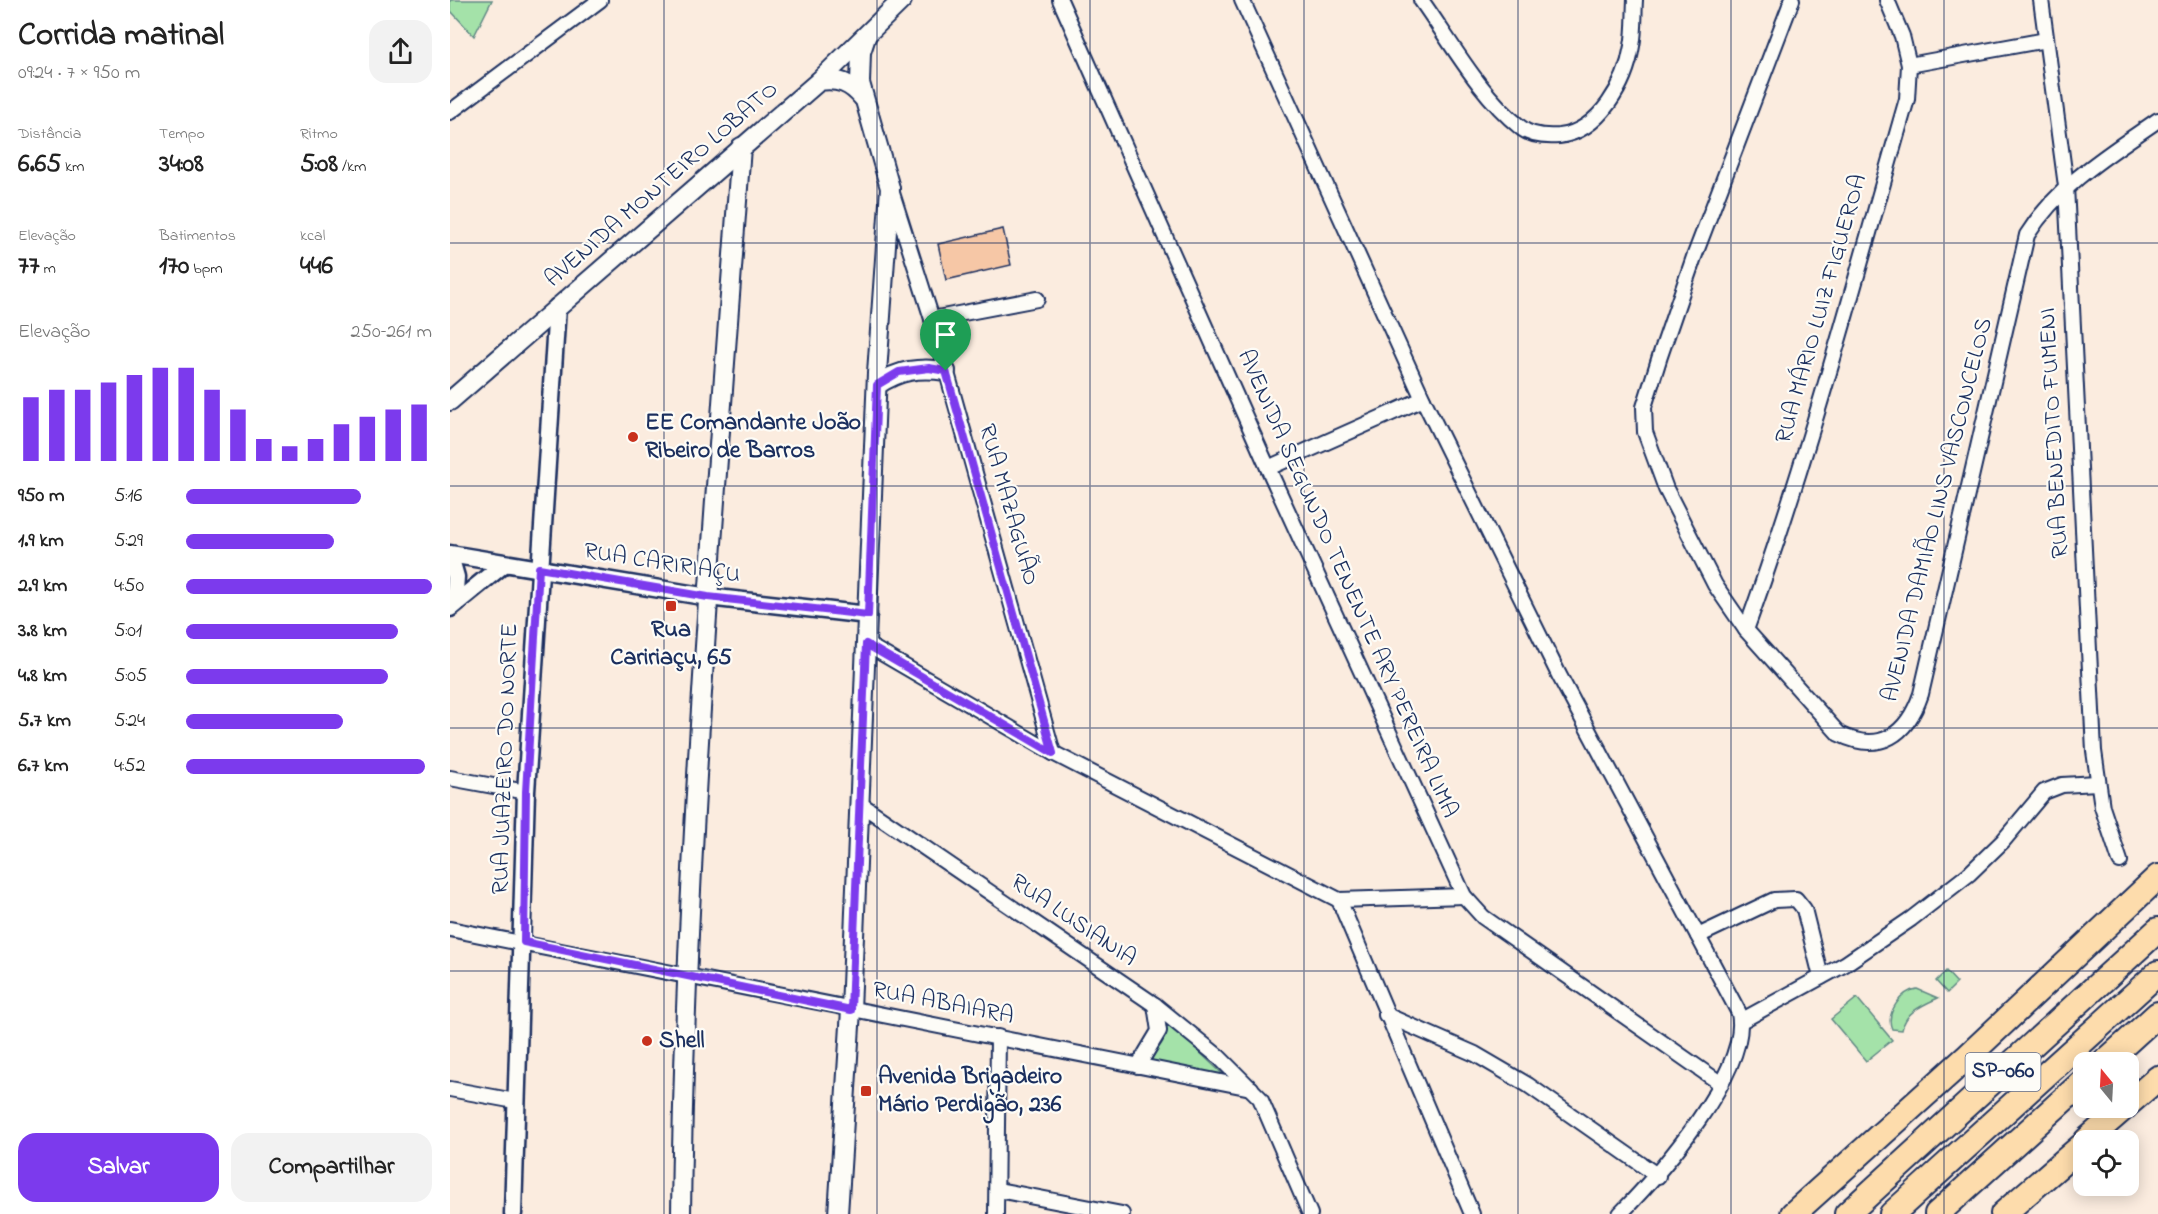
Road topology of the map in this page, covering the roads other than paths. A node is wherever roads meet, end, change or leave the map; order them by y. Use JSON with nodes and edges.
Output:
{"nodes":[{"id":1,"x":600,"y":0,"type":"edge"},
{"id":2,"x":902,"y":0,"type":"edge"},
{"id":3,"x":1060,"y":0,"type":"edge"},
{"id":4,"x":1242,"y":0,"type":"edge"},
{"id":5,"x":1421,"y":0,"type":"edge"},
{"id":6,"x":1635,"y":0,"type":"edge"},
{"id":7,"x":1792,"y":0,"type":"edge"},
{"id":8,"x":1887,"y":0,"type":"edge"},
{"id":9,"x":2041,"y":0,"type":"edge"},
{"id":10,"x":866,"y":38,"type":"junction"},
{"id":11,"x":2046,"y":40,"type":"junction"},
{"id":12,"x":1909,"y":65,"type":"junction"},
{"id":13,"x":819,"y":81,"type":"junction"},
{"id":14,"x":863,"y":98,"type":"junction"},
{"id":15,"x":450,"y":112,"type":"edge"},
{"id":16,"x":2158,"y":120,"type":"edge"},
{"id":17,"x":741,"y":147,"type":"junction"},
{"id":18,"x":2066,"y":186,"type":"junction"},
{"id":19,"x":890,"y":188,"type":"junction"},
{"id":20,"x":1036,"y":299,"type":"dead end"},
{"id":21,"x":557,"y":307,"type":"junction"},
{"id":22,"x":932,"y":319,"type":"junction"},
{"id":23,"x":946,"y":371,"type":"junction"},
{"id":24,"x":877,"y":385,"type":"junction"},
{"id":25,"x":1423,"y":399,"type":"junction"},
{"id":26,"x":450,"y":401,"type":"edge"},
{"id":27,"x":1268,"y":468,"type":"junction"},
{"id":28,"x":450,"y":555,"type":"edge"},
{"id":29,"x":504,"y":564,"type":"junction"},
{"id":30,"x":539,"y":568,"type":"junction"},
{"id":31,"x":708,"y":597,"type":"junction"},
{"id":32,"x":452,"y":606,"type":"edge"},
{"id":33,"x":868,"y":615,"type":"junction"},
{"id":34,"x":1746,"y":630,"type":"junction"},
{"id":35,"x":866,"y":644,"type":"junction"},
{"id":36,"x":1053,"y":753,"type":"junction"},
{"id":37,"x":450,"y":778,"type":"edge"},
{"id":38,"x":2097,"y":783,"type":"junction"},
{"id":39,"x":526,"y":792,"type":"junction"},
{"id":40,"x":859,"y":803,"type":"junction"},
{"id":41,"x":2120,"y":861,"type":"dead end"},
{"id":42,"x":2158,"y":877,"type":"edge"},
{"id":43,"x":2158,"y":891,"type":"edge"},
{"id":44,"x":1464,"y":896,"type":"junction"},
{"id":45,"x":1339,"y":900,"type":"junction"},
{"id":46,"x":450,"y":928,"type":"edge"},
{"id":47,"x":2158,"y":930,"type":"edge"},
{"id":48,"x":1698,"y":936,"type":"junction"},
{"id":49,"x":524,"y":942,"type":"junction"},
{"id":50,"x":2057,"y":971,"type":"junction"},
{"id":51,"x":2158,"y":973,"type":"edge"},
{"id":52,"x":689,"y":976,"type":"junction"},
{"id":53,"x":1821,"y":977,"type":"junction"},
{"id":54,"x":1155,"y":1005,"type":"junction"},
{"id":55,"x":851,"y":1010,"type":"junction"},
{"id":56,"x":2158,"y":1014,"type":"edge"},
{"id":57,"x":1386,"y":1015,"type":"junction"},
{"id":58,"x":1741,"y":1021,"type":"junction"},
{"id":59,"x":998,"y":1037,"type":"junction"},
{"id":60,"x":2116,"y":1052,"type":"edge"},
{"id":61,"x":1138,"y":1066,"type":"junction"},
{"id":62,"x":2158,"y":1078,"type":"edge"},
{"id":63,"x":1720,"y":1083,"type":"junction"},
{"id":64,"x":1251,"y":1088,"type":"junction"},
{"id":65,"x":450,"y":1089,"type":"edge"},
{"id":66,"x":2073,"y":1091,"type":"edge"},
{"id":67,"x":2139,"y":1095,"type":"edge"},
{"id":68,"x":515,"y":1101,"type":"junction"},
{"id":69,"x":2113,"y":1118,"type":"edge"},
{"id":70,"x":2099,"y":1130,"type":"edge"},
{"id":71,"x":2073,"y":1153,"type":"edge"},
{"id":72,"x":1658,"y":1176,"type":"junction"},
{"id":73,"x":998,"y":1190,"type":"junction"},
{"id":74,"x":513,"y":1214,"type":"edge"},
{"id":75,"x":681,"y":1214,"type":"edge"},
{"id":76,"x":838,"y":1214,"type":"edge"},
{"id":77,"x":996,"y":1214,"type":"edge"},
{"id":78,"x":1122,"y":1214,"type":"edge"},
{"id":79,"x":1310,"y":1214,"type":"edge"},
{"id":80,"x":1472,"y":1214,"type":"edge"},
{"id":81,"x":1620,"y":1214,"type":"edge"},
{"id":82,"x":1793,"y":1214,"type":"edge"},
{"id":83,"x":1847,"y":1214,"type":"edge"},
{"id":84,"x":1892,"y":1214,"type":"edge"},
{"id":85,"x":1937,"y":1214,"type":"edge"},
{"id":86,"x":2003,"y":1214,"type":"edge"}],
"edges":[{"from":1,"to":15,"type":"street"},
{"from":2,"to":10,"type":"main road","name":"AVENIDA MONTEIRO LOBATO"},
{"from":3,"to":27,"type":"street","name":"AVENIDA SEGUNDO TENENTE ARY PEREIRA LIMA"},
{"from":4,"to":25,"type":"street"},
{"from":5,"to":6,"type":"street"},
{"from":7,"to":34,"type":"street","name":"AVENIDA DAMIÃO LINS VASCONCELOS"},
{"from":8,"to":12,"type":"street","name":"RUA MÁRIO LUIZ FIGUEROA"},
{"from":9,"to":11,"type":"street","name":"RUA BENEDITO FUMENI"},
{"from":10,"to":13,"type":"main road","name":"AVENIDA MONTEIRO LOBATO"},
{"from":10,"to":14,"type":"main road","name":"RUA MAZAGUÃO"},
{"from":11,"to":12,"type":"street"},
{"from":11,"to":18,"type":"street","name":"RUA BENEDITO FUMENI"},
{"from":12,"to":34,"type":"street","name":"RUA MÁRIO LUIZ FIGUEROA"},
{"from":13,"to":14,"type":"main road"},
{"from":13,"to":17,"type":"main road","name":"AVENIDA MONTEIRO LOBATO"},
{"from":14,"to":19,"type":"main road","name":"RUA MAZAGUÃO"},
{"from":16,"to":18,"type":"street","name":"AVENIDA DAMIÃO LINS VASCONCELOS"},
{"from":17,"to":21,"type":"main road","name":"AVENIDA MONTEIRO LOBATO"},
{"from":17,"to":31,"type":"main road"},
{"from":18,"to":34,"type":"street","name":"AVENIDA DAMIÃO LINS VASCONCELOS"},
{"from":18,"to":38,"type":"street","name":"RUA BENEDITO FUMENI"},
{"from":19,"to":22,"type":"street","name":"RUA MAZAGUÃO"},
{"from":19,"to":24,"type":"main road"},
{"from":20,"to":22,"type":"street"},
{"from":21,"to":26,"type":"main road","name":"AVENIDA MONTEIRO LOBATO"},
{"from":21,"to":30,"type":"street","name":"RUA JUAZEIRO DO NORTE"},
{"from":22,"to":23,"type":"street","name":"RUA MAZAGUÃO"},
{"from":23,"to":24,"type":"main road"},
{"from":23,"to":36,"type":"street","name":"RUA MAZAGUÃO"},
{"from":24,"to":33,"type":"main road"},
{"from":25,"to":27,"type":"street"},
{"from":25,"to":48,"type":"street"},
{"from":27,"to":44,"type":"street","name":"AVENIDA SEGUNDO TENENTE ARY PEREIRA LIMA"},
{"from":28,"to":29,"type":"street","name":"RUA CARIRIAÇU"},
{"from":28,"to":32,"type":"street"},
{"from":29,"to":30,"type":"street","name":"RUA CARIRIAÇU"},
{"from":29,"to":32,"type":"street"},
{"from":30,"to":31,"type":"street","name":"RUA CARIRIAÇU"},
{"from":30,"to":39,"type":"street","name":"RUA JUAZEIRO DO NORTE"},
{"from":31,"to":33,"type":"street","name":"RUA CARIRIAÇU"},
{"from":31,"to":52,"type":"main road"},
{"from":33,"to":35,"type":"main road"},
{"from":35,"to":36,"type":"street"},
{"from":35,"to":40,"type":"main road"},
{"from":36,"to":45,"type":"street"},
{"from":37,"to":39,"type":"street"},
{"from":38,"to":41,"type":"street","name":"RUA BENEDITO FUMENI"},
{"from":38,"to":53,"type":"street"},
{"from":39,"to":49,"type":"street","name":"RUA JUAZEIRO DO NORTE"},
{"from":40,"to":54,"type":"street","name":"RUA LUSIANIA"},
{"from":40,"to":55,"type":"main road"},
{"from":42,"to":50,"type":"highway"},
{"from":43,"to":50,"type":"highway"},
{"from":44,"to":45,"type":"street"},
{"from":44,"to":63,"type":"street","name":"AVENIDA SEGUNDO TENENTE ARY PEREIRA LIMA"},
{"from":45,"to":57,"type":"street"},
{"from":46,"to":49,"type":"street","name":"RUA ABAIARA"},
{"from":47,"to":83,"type":"highway","number":"SP-060"},
{"from":48,"to":53,"type":"street"},
{"from":48,"to":58,"type":"street"},
{"from":49,"to":52,"type":"street","name":"RUA ABAIARA"},
{"from":49,"to":68,"type":"street","name":"RUA JUAZEIRO DO NORTE"},
{"from":50,"to":82,"type":"highway"},
{"from":51,"to":84,"type":"highway","number":"SP-060"},
{"from":52,"to":55,"type":"street","name":"RUA ABAIARA"},
{"from":52,"to":75,"type":"main road"},
{"from":53,"to":58,"type":"street"},
{"from":54,"to":61,"type":"street"},
{"from":54,"to":64,"type":"street","name":"RUA LUSIANIA"},
{"from":55,"to":59,"type":"street","name":"RUA ABAIARA"},
{"from":55,"to":76,"type":"main road"},
{"from":56,"to":60,"type":"highway"},
{"from":57,"to":72,"type":"street"},
{"from":57,"to":80,"type":"street"},
{"from":58,"to":63,"type":"street"},
{"from":59,"to":61,"type":"street","name":"RUA ABAIARA"},
{"from":59,"to":73,"type":"street"},
{"from":61,"to":64,"type":"street","name":"RUA ABAIARA"},
{"from":62,"to":67,"type":"highway"},
{"from":63,"to":72,"type":"street"},
{"from":64,"to":79,"type":"street","name":"RUA LUSIANIA"},
{"from":65,"to":68,"type":"street"},
{"from":66,"to":85,"type":"highway","number":"SP-060"},
{"from":68,"to":74,"type":"street","name":"RUA JUAZEIRO DO NORTE"},
{"from":69,"to":70,"type":"highway"},
{"from":71,"to":86,"type":"highway"},
{"from":72,"to":81,"type":"street"},
{"from":73,"to":77,"type":"street"},
{"from":73,"to":78,"type":"street"}]}
